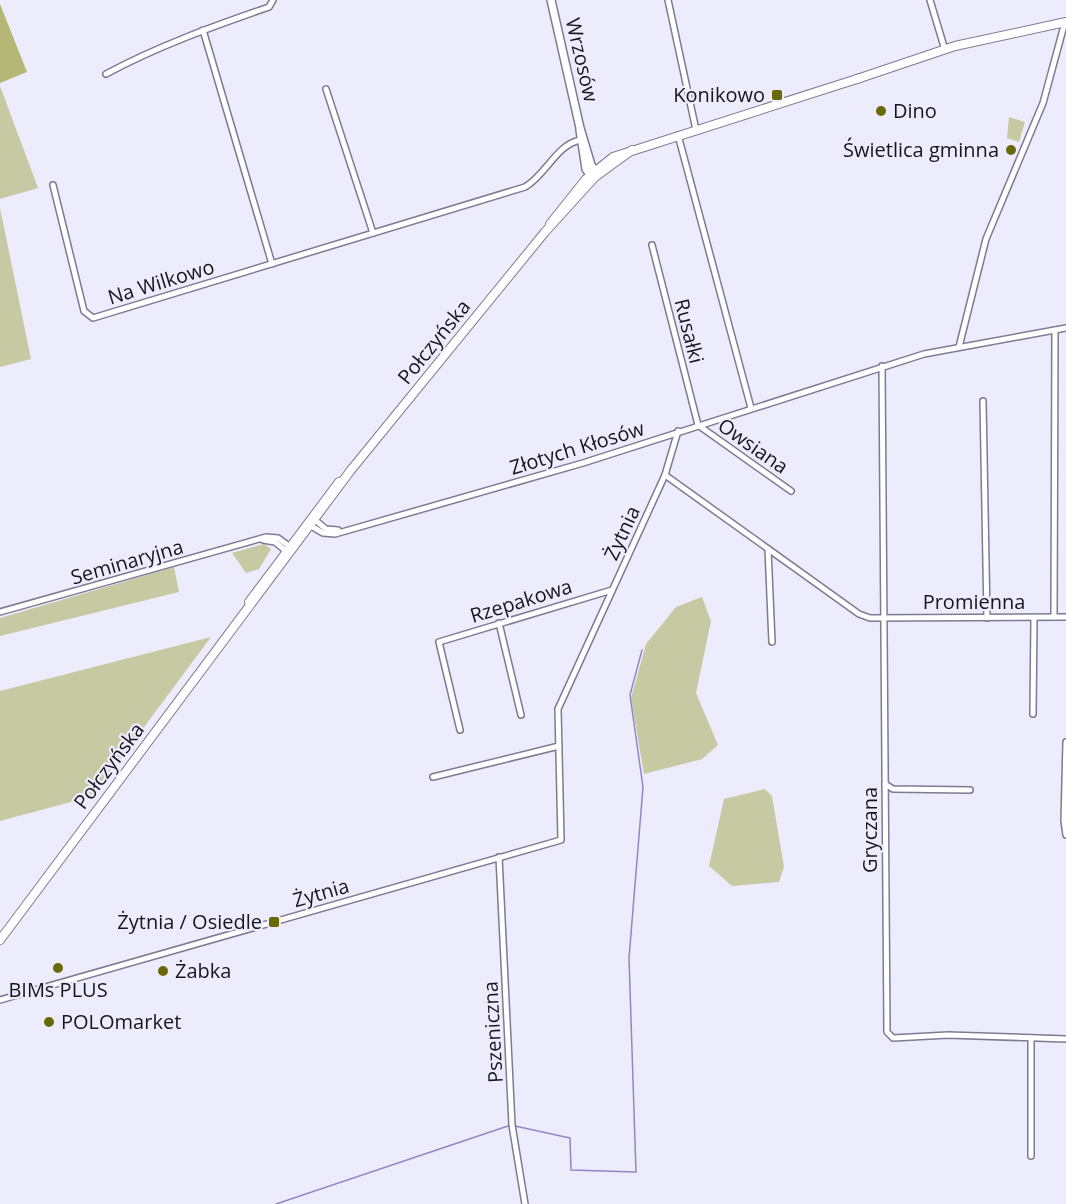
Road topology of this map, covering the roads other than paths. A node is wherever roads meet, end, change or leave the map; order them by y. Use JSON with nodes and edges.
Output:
{"nodes":[{"id":1,"x":273,"y":0,"type":"edge"},
{"id":2,"x":551,"y":0,"type":"edge"},
{"id":3,"x":668,"y":0,"type":"edge"},
{"id":4,"x":930,"y":0,"type":"edge"},
{"id":5,"x":1065,"y":22,"type":"edge"},
{"id":6,"x":203,"y":30,"type":"junction"},
{"id":7,"x":945,"y":50,"type":"junction"},
{"id":8,"x":106,"y":74,"type":"dead end"},
{"id":9,"x":326,"y":88,"type":"dead end"},
{"id":10,"x":580,"y":128,"type":"junction"},
{"id":11,"x":696,"y":130,"type":"junction"},
{"id":12,"x":678,"y":135,"type":"junction"},
{"id":13,"x":580,"y":140,"type":"junction"},
{"id":14,"x":594,"y":175,"type":"junction"},
{"id":15,"x":53,"y":185,"type":"dead end"},
{"id":16,"x":373,"y":233,"type":"junction"},
{"id":17,"x":652,"y":245,"type":"dead end"},
{"id":18,"x":272,"y":264,"type":"junction"},
{"id":19,"x":1066,"y":328,"type":"edge"},
{"id":20,"x":1055,"y":330,"type":"junction"},
{"id":21,"x":958,"y":347,"type":"junction"},
{"id":22,"x":882,"y":366,"type":"junction"},
{"id":23,"x":983,"y":401,"type":"dead end"},
{"id":24,"x":751,"y":408,"type":"junction"},
{"id":25,"x":698,"y":425,"type":"junction"},
{"id":26,"x":678,"y":431,"type":"junction"},
{"id":27,"x":665,"y":475,"type":"junction"},
{"id":28,"x":790,"y":491,"type":"dead end"},
{"id":29,"x":312,"y":522,"type":"junction"},
{"id":30,"x":768,"y":549,"type":"junction"},
{"id":31,"x":289,"y":550,"type":"junction"},
{"id":32,"x":612,"y":590,"type":"junction"},
{"id":33,"x":0,"y":612,"type":"edge"},
{"id":34,"x":1054,"y":617,"type":"junction"},
{"id":35,"x":1066,"y":617,"type":"edge"},
{"id":36,"x":987,"y":618,"type":"junction"},
{"id":37,"x":1034,"y":618,"type":"junction"},
{"id":38,"x":882,"y":619,"type":"junction"},
{"id":39,"x":500,"y":623,"type":"junction"},
{"id":40,"x":772,"y":642,"type":"dead end"},
{"id":41,"x":1033,"y":714,"type":"dead end"},
{"id":42,"x":521,"y":715,"type":"dead end"},
{"id":43,"x":460,"y":730,"type":"dead end"},
{"id":44,"x":1066,"y":742,"type":"edge"},
{"id":45,"x":559,"y":746,"type":"junction"},
{"id":46,"x":433,"y":777,"type":"dead end"},
{"id":47,"x":885,"y":784,"type":"junction"},
{"id":48,"x":970,"y":790,"type":"dead end"},
{"id":49,"x":1066,"y":835,"type":"edge"},
{"id":50,"x":499,"y":857,"type":"junction"},
{"id":51,"x":0,"y":940,"type":"edge"},
{"id":52,"x":0,"y":1000,"type":"edge"},
{"id":53,"x":1031,"y":1038,"type":"junction"},
{"id":54,"x":1066,"y":1039,"type":"edge"},
{"id":55,"x":1031,"y":1156,"type":"dead end"},
{"id":56,"x":525,"y":1204,"type":"edge"}],
"edges":[{"from":1,"to":6,"type":"street"},
{"from":2,"to":10,"type":"street","name":"Wrzosów"},
{"from":3,"to":11,"type":"street"},
{"from":4,"to":7,"type":"street"},
{"from":5,"to":7,"type":"main road","name":"Połczyńska"},
{"from":5,"to":21,"type":"street"},
{"from":6,"to":8,"type":"street"},
{"from":6,"to":18,"type":"street"},
{"from":7,"to":11,"type":"main road","name":"Połczyńska"},
{"from":9,"to":16,"type":"street"},
{"from":10,"to":13,"type":"street","name":"Wrzosów"},
{"from":10,"to":14,"type":"street","name":"Wrzosów"},
{"from":11,"to":12,"type":"main road","name":"Połczyńska"},
{"from":12,"to":14,"type":"main road","name":"Połczyńska"},
{"from":12,"to":24,"type":"street"},
{"from":13,"to":14,"type":"street","name":"Wrzosów"},
{"from":13,"to":16,"type":"street","name":"Na Wilkowo"},
{"from":14,"to":29,"type":"main road","name":"Połczyńska"},
{"from":15,"to":18,"type":"street","name":"Na Wilkowo"},
{"from":16,"to":18,"type":"street","name":"Na Wilkowo"},
{"from":17,"to":25,"type":"street","name":"Rusałki"},
{"from":19,"to":20,"type":"street","name":"Złotych Kłosów"},
{"from":20,"to":21,"type":"street","name":"Złotych Kłosów"},
{"from":20,"to":34,"type":"street"},
{"from":21,"to":22,"type":"street","name":"Złotych Kłosów"},
{"from":22,"to":24,"type":"street","name":"Złotych Kłosów"},
{"from":22,"to":38,"type":"street","name":"Gryczana"},
{"from":23,"to":36,"type":"street"},
{"from":24,"to":25,"type":"street","name":"Złotych Kłosów"},
{"from":25,"to":26,"type":"street","name":"Złotych Kłosów"},
{"from":25,"to":28,"type":"street","name":"Owsiana"},
{"from":26,"to":27,"type":"street","name":"Żytnia"},
{"from":26,"to":29,"type":"street","name":"Złotych Kłosów"},
{"from":27,"to":30,"type":"street"},
{"from":27,"to":32,"type":"street","name":"Żytnia"},
{"from":29,"to":31,"type":"main road","name":"Połczyńska"},
{"from":30,"to":38,"type":"street"},
{"from":30,"to":40,"type":"street"},
{"from":31,"to":33,"type":"street","name":"Seminaryjna"},
{"from":31,"to":51,"type":"main road","name":"Połczyńska"},
{"from":32,"to":39,"type":"street","name":"Rzepakowa"},
{"from":32,"to":45,"type":"street","name":"Żytnia"},
{"from":34,"to":35,"type":"street","name":"Promienna"},
{"from":34,"to":37,"type":"street","name":"Promienna"},
{"from":36,"to":37,"type":"street","name":"Promienna"},
{"from":36,"to":38,"type":"street","name":"Promienna"},
{"from":37,"to":41,"type":"street"},
{"from":38,"to":47,"type":"street","name":"Gryczana"},
{"from":39,"to":42,"type":"street"},
{"from":39,"to":43,"type":"street","name":"Rzepakowa"},
{"from":44,"to":49,"type":"street"},
{"from":45,"to":46,"type":"street"},
{"from":45,"to":50,"type":"street","name":"Żytnia"},
{"from":47,"to":48,"type":"street"},
{"from":47,"to":53,"type":"street","name":"Gryczana"},
{"from":50,"to":52,"type":"street","name":"Żytnia"},
{"from":50,"to":56,"type":"street","name":"Pszeniczna"},
{"from":53,"to":54,"type":"street"},
{"from":53,"to":55,"type":"street"}]}
